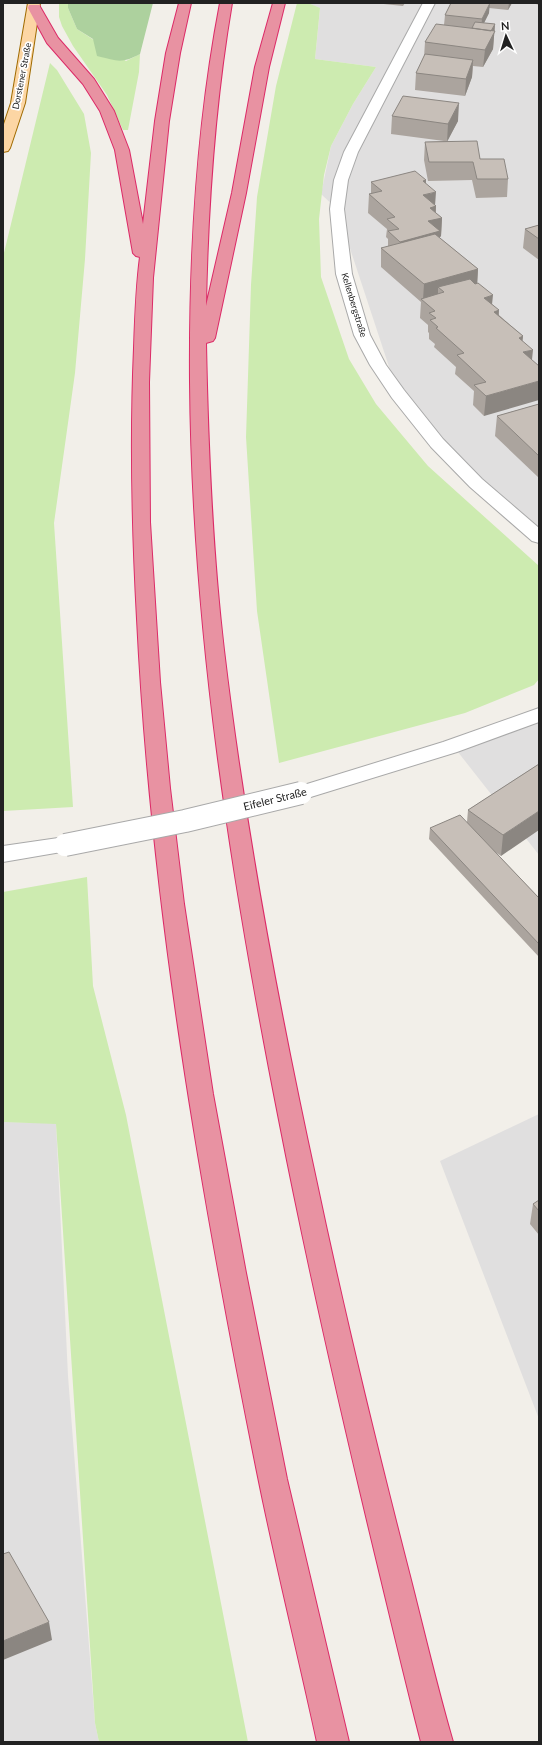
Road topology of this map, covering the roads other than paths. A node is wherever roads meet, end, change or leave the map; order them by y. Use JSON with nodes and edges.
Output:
{"nodes":[{"id":1,"x":184,"y":3,"type":"edge"},
{"id":2,"x":226,"y":3,"type":"edge"},
{"id":3,"x":279,"y":3,"type":"edge"},
{"id":4,"x":429,"y":3,"type":"edge"},
{"id":5,"x":34,"y":6,"type":"edge"},
{"id":6,"x":3,"y":148,"type":"edge"},
{"id":7,"x":145,"y":278,"type":"junction"},
{"id":8,"x":197,"y":381,"type":"junction"},
{"id":9,"x":539,"y":537,"type":"edge"},
{"id":10,"x":539,"y":715,"type":"edge"},
{"id":11,"x":3,"y":854,"type":"edge"},
{"id":12,"x":333,"y":1742,"type":"edge"},
{"id":13,"x":437,"y":1742,"type":"edge"}],
"edges":[{"from":1,"to":7,"type":"highway"},
{"from":2,"to":8,"type":"highway"},
{"from":3,"to":8,"type":"highway"},
{"from":4,"to":9,"type":"street","name":"Kellenbergstraße"},
{"from":5,"to":6,"type":"main road","name":"Dorstener Straße"},
{"from":5,"to":7,"type":"highway"},
{"from":7,"to":12,"type":"highway"},
{"from":8,"to":13,"type":"highway"},
{"from":10,"to":11,"type":"street","name":"Eifeler Straße","bridge":true}]}
